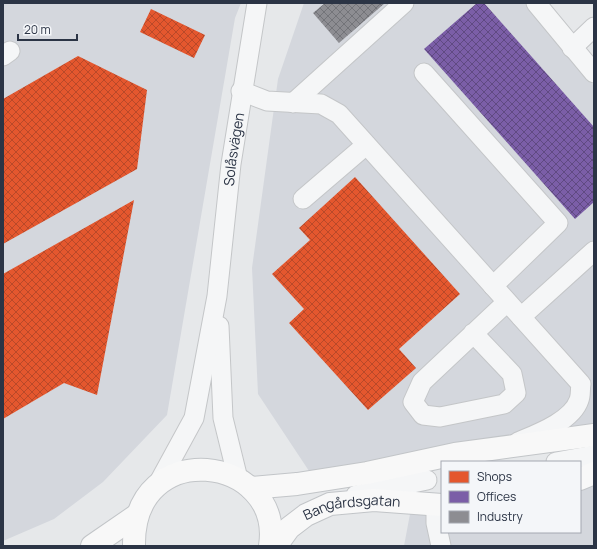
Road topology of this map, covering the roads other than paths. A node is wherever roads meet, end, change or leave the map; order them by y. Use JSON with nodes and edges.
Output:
{"nodes":[{"id":1,"x":257,"y":3,"type":"edge"},
{"id":2,"x":404,"y":3,"type":"edge"},
{"id":3,"x":536,"y":3,"type":"edge"},
{"id":4,"x":594,"y":27,"type":"edge"},
{"id":5,"x":572,"y":48,"type":"junction"},
{"id":6,"x":424,"y":73,"type":"dead end"},
{"id":7,"x":594,"y":73,"type":"edge"},
{"id":8,"x":242,"y":91,"type":"junction"},
{"id":9,"x":293,"y":103,"type":"junction"},
{"id":10,"x":366,"y":145,"type":"junction"},
{"id":11,"x":303,"y":199,"type":"dead end"},
{"id":12,"x":594,"y":250,"type":"edge"},
{"id":13,"x":493,"y":286,"type":"junction"},
{"id":14,"x":217,"y":296,"type":"junction"},
{"id":15,"x":507,"y":302,"type":"junction"},
{"id":16,"x":520,"y":317,"type":"junction"},
{"id":17,"x":473,"y":333,"type":"junction"},
{"id":18,"x":594,"y":435,"type":"edge"},
{"id":19,"x":512,"y":445,"type":"junction"},
{"id":20,"x":594,"y":455,"type":"edge"},
{"id":21,"x":561,"y":461,"type":"edge"},
{"id":22,"x":368,"y":473,"type":"junction"},
{"id":23,"x":594,"y":473,"type":"edge"},
{"id":24,"x":434,"y":479,"type":"edge"},
{"id":25,"x":581,"y":479,"type":"edge"},
{"id":26,"x":244,"y":483,"type":"junction"},
{"id":27,"x":158,"y":484,"type":"junction"},
{"id":28,"x":330,"y":504,"type":"junction"},
{"id":29,"x":439,"y":505,"type":"edge"},
{"id":30,"x":137,"y":515,"type":"junction"},
{"id":31,"x":92,"y":546,"type":"edge"},
{"id":32,"x":134,"y":546,"type":"edge"},
{"id":33,"x":270,"y":546,"type":"edge"},
{"id":34,"x":276,"y":546,"type":"edge"},
{"id":35,"x":441,"y":546,"type":"edge"}],
"edges":[{"from":1,"to":8,"type":"street","name":"Solåsvägen"},
{"from":2,"to":9,"type":"street"},
{"from":3,"to":5,"type":"street"},
{"from":4,"to":5,"type":"street"},
{"from":5,"to":7,"type":"street"},
{"from":6,"to":13,"type":"street"},
{"from":8,"to":9,"type":"street"},
{"from":8,"to":14,"type":"street","name":"Solåsvägen"},
{"from":9,"to":10,"type":"street"},
{"from":10,"to":11,"type":"street"},
{"from":10,"to":13,"type":"street"},
{"from":12,"to":16,"type":"street"},
{"from":13,"to":15,"type":"street"},
{"from":14,"to":26,"type":"street","name":"Solåsvägen"},
{"from":14,"to":27,"type":"street","name":"Solåsvägen"},
{"from":15,"to":16,"type":"street"},
{"from":15,"to":17,"type":"street"},
{"from":16,"to":19,"type":"street"},
{"from":17,"to":17,"type":"street"},
{"from":18,"to":19,"type":"main road","name":"Bangårdsgatan"},
{"from":19,"to":22,"type":"main road","name":"Bangårdsgatan"},
{"from":20,"to":21,"type":"street"},
{"from":22,"to":24,"type":"street","name":"Bangårdsgatan"},
{"from":22,"to":26,"type":"main road","name":"Bangårdsgatan"},
{"from":23,"to":25,"type":"main road"},
{"from":24,"to":28,"type":"street"},
{"from":26,"to":27,"type":"main road"},
{"from":26,"to":33,"type":"main road"},
{"from":27,"to":30,"type":"main road"},
{"from":28,"to":29,"type":"main road","name":"Bangårdsgatan"},
{"from":28,"to":34,"type":"main road","name":"Bangårdsgatan"},
{"from":29,"to":35,"type":"street"},
{"from":30,"to":31,"type":"main road"},
{"from":30,"to":32,"type":"main road"}]}
